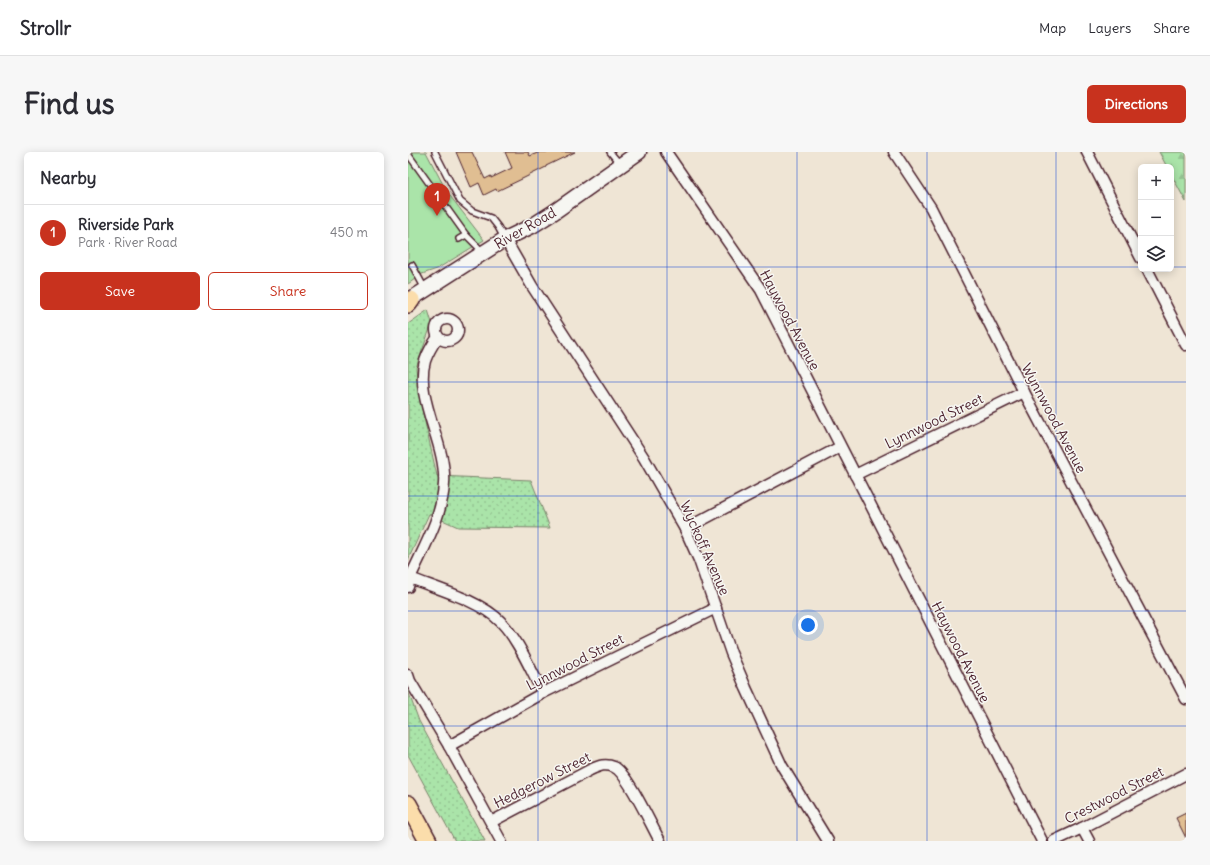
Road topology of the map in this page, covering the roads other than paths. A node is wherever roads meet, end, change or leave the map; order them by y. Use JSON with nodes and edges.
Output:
{"nodes":[{"id":1,"x":435,"y":152,"type":"edge"},
{"id":2,"x":610,"y":152,"type":"edge"},
{"id":3,"x":639,"y":152,"type":"edge"},
{"id":4,"x":666,"y":152,"type":"edge"},
{"id":5,"x":894,"y":152,"type":"edge"},
{"id":6,"x":1087,"y":152,"type":"edge"},
{"id":7,"x":408,"y":154,"type":"edge"},
{"id":8,"x":620,"y":164,"type":"junction"},
{"id":9,"x":466,"y":235,"type":"junction"},
{"id":10,"x":505,"y":238,"type":"junction"},
{"id":11,"x":459,"y":239,"type":"dead end"},
{"id":12,"x":484,"y":252,"type":"junction"},
{"id":13,"x":1138,"y":252,"type":"edge"},
{"id":14,"x":412,"y":265,"type":"dead end"},
{"id":15,"x":1149,"y":272,"type":"edge"},
{"id":16,"x":425,"y":290,"type":"junction"},
{"id":17,"x":409,"y":301,"type":"edge"},
{"id":18,"x":438,"y":337,"type":"dead end"},
{"id":19,"x":1186,"y":345,"type":"edge"},
{"id":20,"x":1024,"y":392,"type":"junction"},
{"id":21,"x":840,"y":447,"type":"junction"},
{"id":22,"x":856,"y":475,"type":"junction"},
{"id":23,"x":685,"y":529,"type":"junction"},
{"id":24,"x":409,"y":582,"type":"edge"},
{"id":25,"x":716,"y":608,"type":"junction"},
{"id":26,"x":408,"y":675,"type":"edge"},
{"id":27,"x":543,"y":693,"type":"junction"},
{"id":28,"x":1186,"y":698,"type":"edge"},
{"id":29,"x":449,"y":746,"type":"junction"},
{"id":30,"x":1186,"y":774,"type":"edge"},
{"id":31,"x":408,"y":804,"type":"edge"},
{"id":32,"x":491,"y":822,"type":"junction"},
{"id":33,"x":1082,"y":828,"type":"junction"},
{"id":34,"x":428,"y":841,"type":"edge"},
{"id":35,"x":500,"y":841,"type":"edge"},
{"id":36,"x":660,"y":841,"type":"edge"},
{"id":37,"x":828,"y":841,"type":"edge"},
{"id":38,"x":1042,"y":841,"type":"edge"},
{"id":39,"x":1054,"y":841,"type":"edge"},
{"id":40,"x":1089,"y":841,"type":"edge"}],
"edges":[{"from":1,"to":10,"type":"lane"},
{"from":2,"to":8,"type":"lane"},
{"from":3,"to":8,"type":"street","name":"River Road"},
{"from":4,"to":21,"type":"street","name":"Haywood Avenue"},
{"from":5,"to":20,"type":"street","name":"Wynnwood Avenue"},
{"from":6,"to":13,"type":"street"},
{"from":7,"to":9,"type":"lane"},
{"from":8,"to":10,"type":"street","name":"River Road"},
{"from":9,"to":11,"type":"lane"},
{"from":9,"to":12,"type":"lane"},
{"from":10,"to":12,"type":"street","name":"River Road"},
{"from":10,"to":23,"type":"street","name":"Wyckoff Avenue"},
{"from":12,"to":16,"type":"street","name":"River Road"},
{"from":14,"to":16,"type":"lane"},
{"from":15,"to":19,"type":"street"},
{"from":16,"to":17,"type":"street","name":"River Road"},
{"from":18,"to":24,"type":"street"},
{"from":20,"to":22,"type":"street","name":"Lynnwood Street"},
{"from":20,"to":28,"type":"street","name":"Wynnwood Avenue"},
{"from":21,"to":22,"type":"street","name":"Haywood Avenue"},
{"from":21,"to":23,"type":"street"},
{"from":22,"to":38,"type":"street","name":"Haywood Avenue"},
{"from":23,"to":25,"type":"street","name":"Wyckoff Avenue"},
{"from":24,"to":27,"type":"street"},
{"from":25,"to":27,"type":"street","name":"Lynnwood Street"},
{"from":25,"to":37,"type":"street","name":"Wyckoff Avenue"},
{"from":26,"to":29,"type":"street"},
{"from":27,"to":29,"type":"street","name":"Lynnwood Street"},
{"from":29,"to":32,"type":"street"},
{"from":30,"to":33,"type":"street","name":"Crestwood Street"},
{"from":31,"to":34,"type":"highway"},
{"from":32,"to":35,"type":"street"},
{"from":32,"to":36,"type":"street","name":"Hedgerow Street"},
{"from":33,"to":39,"type":"street","name":"Crestwood Street"},
{"from":33,"to":40,"type":"street"}]}
